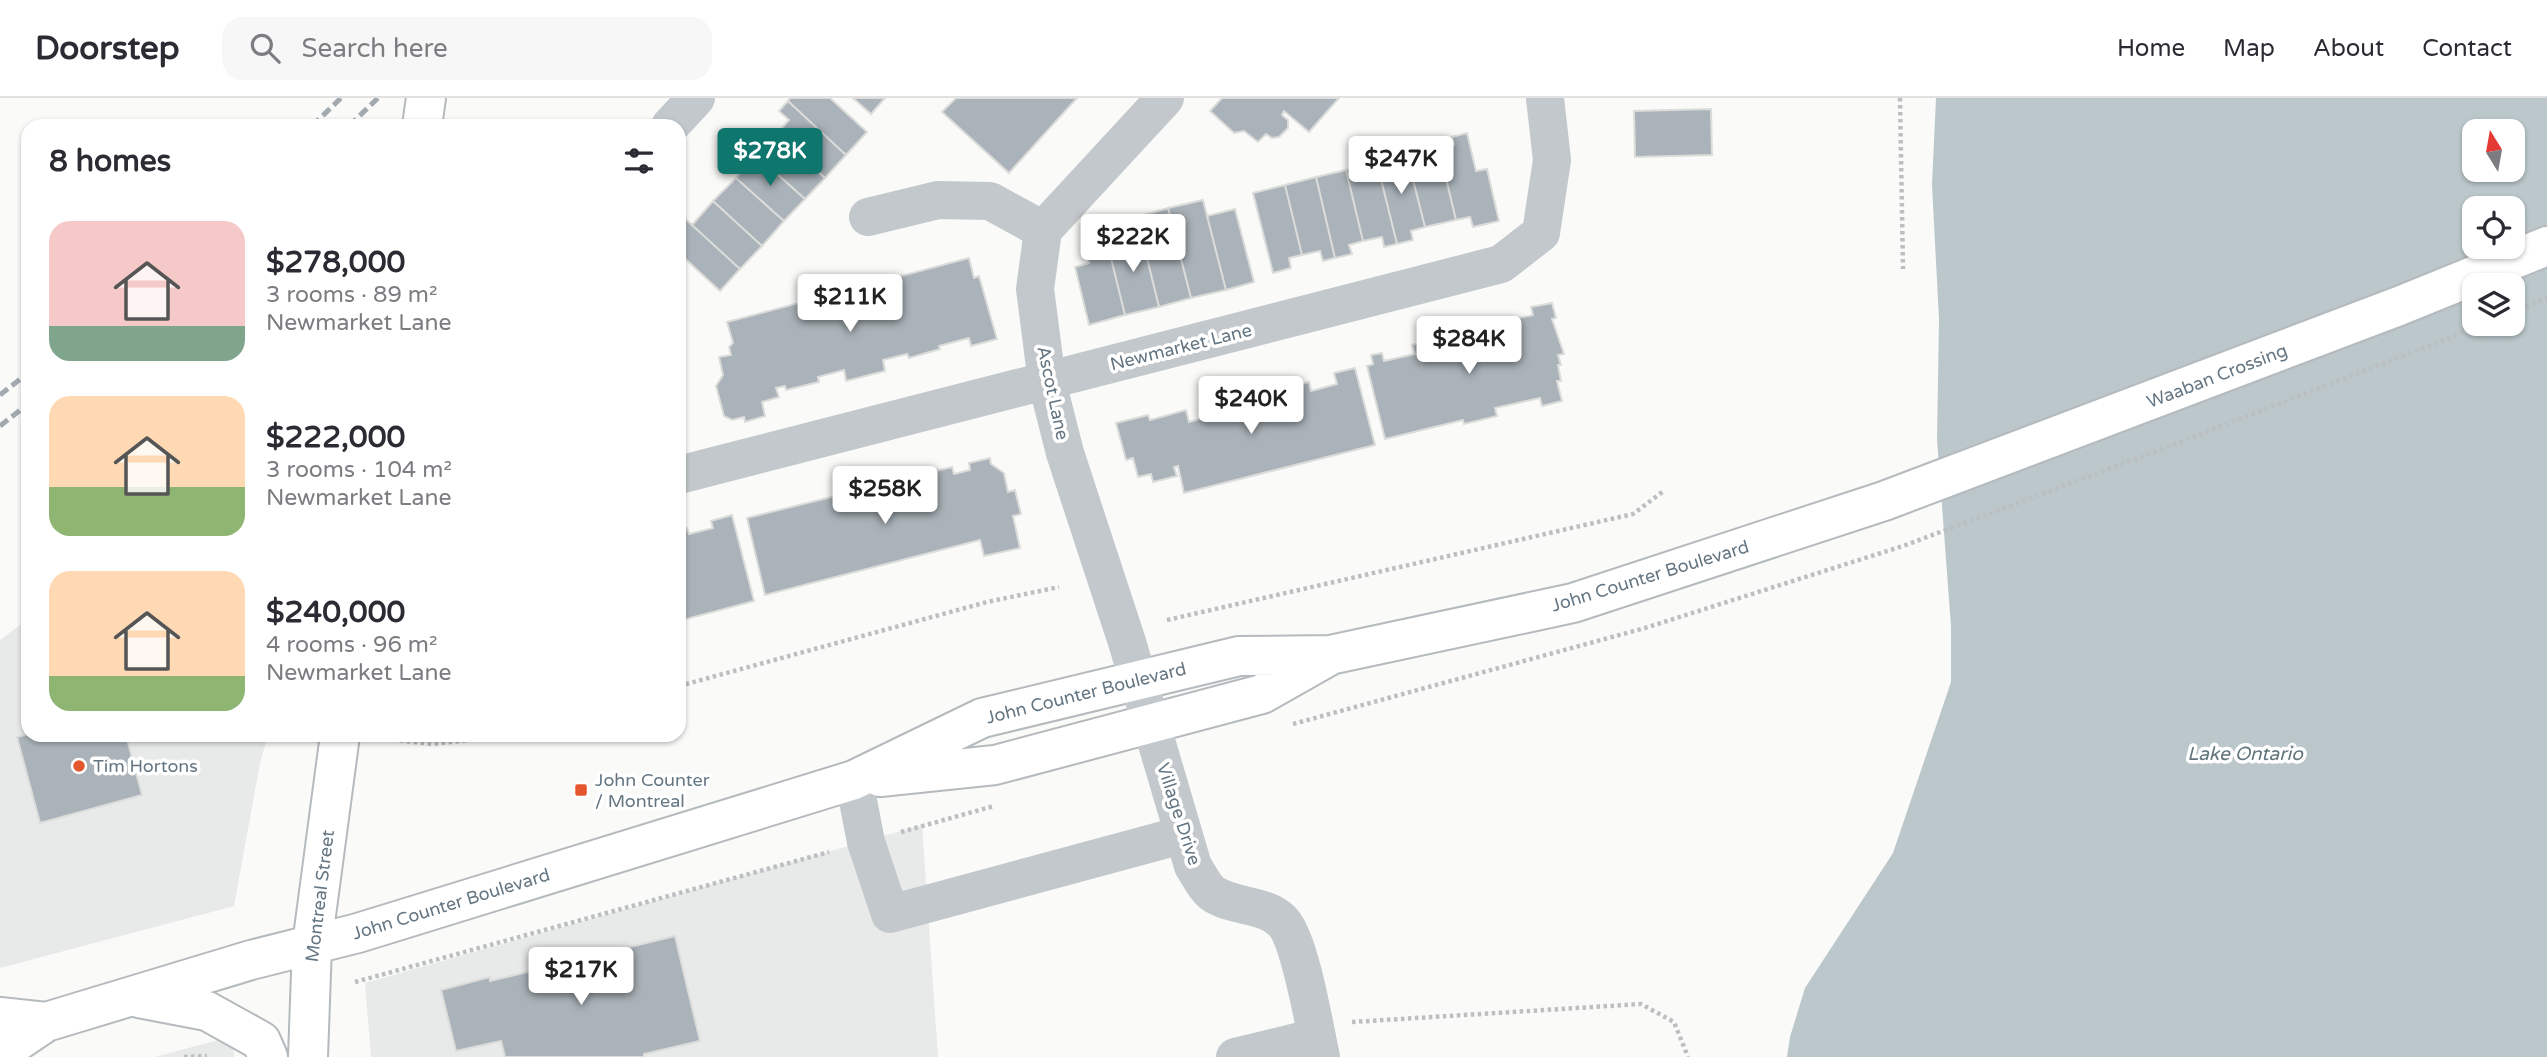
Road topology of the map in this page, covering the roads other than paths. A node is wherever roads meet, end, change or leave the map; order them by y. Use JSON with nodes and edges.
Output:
{"nodes":[{"id":1,"x":426,"y":98,"type":"edge"},
{"id":2,"x":696,"y":98,"type":"edge"},
{"id":3,"x":1165,"y":98,"type":"edge"},
{"id":4,"x":1545,"y":98,"type":"edge"},
{"id":5,"x":423,"y":119,"type":"edge"},
{"id":6,"x":676,"y":119,"type":"edge"},
{"id":7,"x":868,"y":217,"type":"dead end"},
{"id":8,"x":1043,"y":230,"type":"junction"},
{"id":9,"x":2547,"y":246,"type":"edge"},
{"id":10,"x":1047,"y":382,"type":"junction"},
{"id":11,"x":686,"y":473,"type":"edge"},
{"id":12,"x":1884,"y":501,"type":"joint"},
{"id":13,"x":1330,"y":655,"type":"junction"},
{"id":14,"x":1138,"y":679,"type":"junction"},
{"id":15,"x":1151,"y":723,"type":"junction"},
{"id":16,"x":339,"y":742,"type":"edge"},
{"id":17,"x":854,"y":780,"type":"junction"},
{"id":18,"x":1182,"y":835,"type":"junction"},
{"id":19,"x":312,"y":945,"type":"junction"},
{"id":20,"x":134,"y":996,"type":"junction"},
{"id":21,"x":0,"y":1017,"type":"edge"},
{"id":22,"x":46,"y":1022,"type":"junction"},
{"id":23,"x":1326,"y":1039,"type":"edge"},
{"id":24,"x":0,"y":1053,"type":"edge"},
{"id":25,"x":268,"y":1057,"type":"edge"},
{"id":26,"x":308,"y":1057,"type":"edge"},
{"id":27,"x":1235,"y":1057,"type":"edge"}],
"edges":[{"from":1,"to":5,"type":"main road"},
{"from":2,"to":6,"type":"street"},
{"from":3,"to":8,"type":"street"},
{"from":4,"to":10,"type":"street","name":"Newmarket Lane"},
{"from":7,"to":8,"type":"street"},
{"from":8,"to":10,"type":"street","name":"Ascot Lane"},
{"from":9,"to":12,"type":"main road","name":"Waaban Crossing"},
{"from":10,"to":11,"type":"street","name":"Newmarket Lane"},
{"from":10,"to":14,"type":"street","name":"Ascot Lane"},
{"from":12,"to":13,"type":"main road","name":"John Counter Boulevard"},
{"from":13,"to":14,"type":"main road","name":"John Counter Boulevard"},
{"from":13,"to":15,"type":"main road","name":"John Counter Boulevard"},
{"from":14,"to":15,"type":"street","name":"Ascot Lane"},
{"from":14,"to":17,"type":"main road","name":"John Counter Boulevard"},
{"from":15,"to":17,"type":"main road","name":"John Counter Boulevard"},
{"from":15,"to":18,"type":"street","name":"Village Drive"},
{"from":16,"to":19,"type":"main road","name":"Montreal Street"},
{"from":17,"to":18,"type":"street"},
{"from":17,"to":19,"type":"main road","name":"John Counter Boulevard"},
{"from":18,"to":23,"type":"street","name":"Village Drive"},
{"from":19,"to":20,"type":"main road","name":"John Counter Boulevard"},
{"from":19,"to":26,"type":"main road","name":"Montreal Street"},
{"from":20,"to":22,"type":"main road","name":"John Counter Boulevard"},
{"from":20,"to":25,"type":"main road"},
{"from":21,"to":22,"type":"main road","name":"John Counter Boulevard"},
{"from":22,"to":24,"type":"main road","name":"John Counter Boulevard"},
{"from":23,"to":27,"type":"street"}]}
